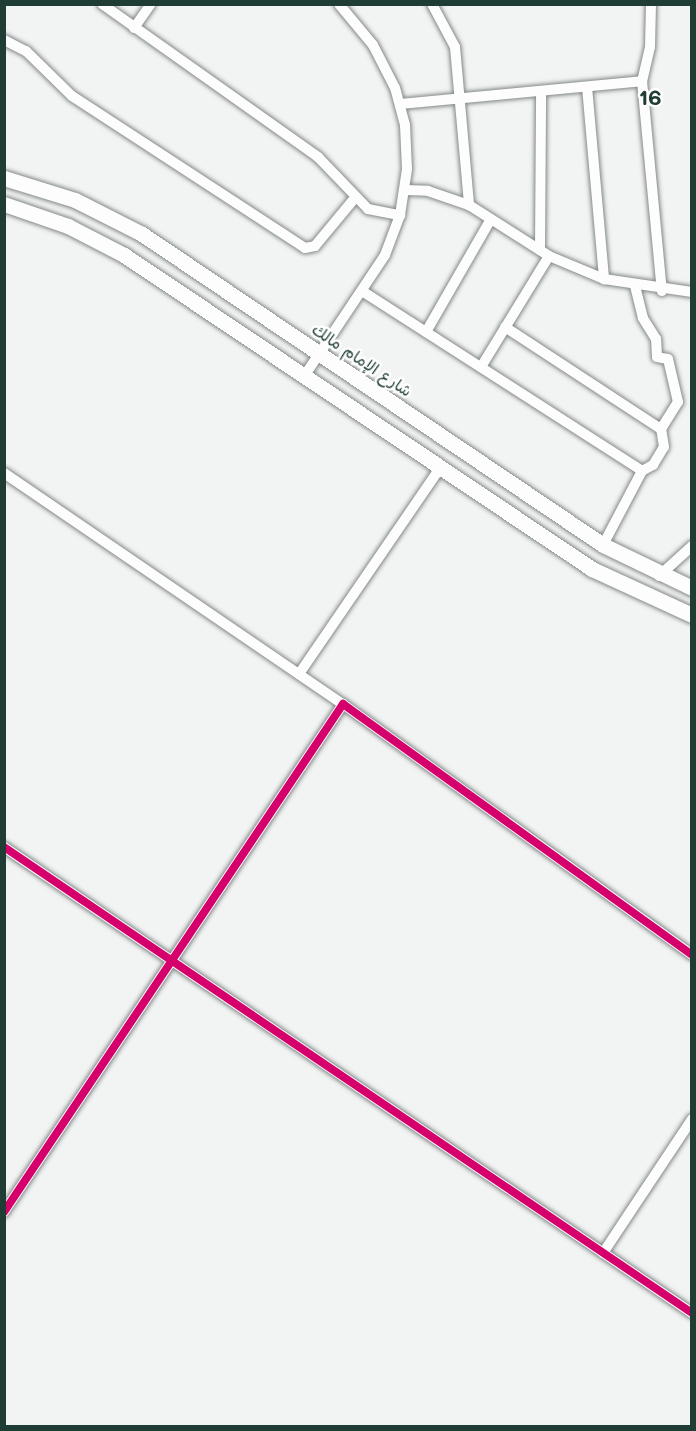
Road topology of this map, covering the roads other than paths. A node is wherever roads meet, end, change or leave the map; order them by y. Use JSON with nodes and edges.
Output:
{"nodes":[{"id":1,"x":102,"y":4,"type":"edge"},
{"id":2,"x":151,"y":4,"type":"edge"},
{"id":3,"x":339,"y":4,"type":"edge"},
{"id":4,"x":432,"y":4,"type":"edge"},
{"id":5,"x":651,"y":4,"type":"edge"},
{"id":6,"x":135,"y":28,"type":"junction"},
{"id":7,"x":4,"y":40,"type":"edge"},
{"id":8,"x":642,"y":81,"type":"junction"},
{"id":9,"x":587,"y":87,"type":"junction"},
{"id":10,"x":541,"y":91,"type":"junction"},
{"id":11,"x":460,"y":99,"type":"junction"},
{"id":12,"x":400,"y":104,"type":"junction"},
{"id":13,"x":4,"y":178,"type":"edge"},
{"id":14,"x":405,"y":190,"type":"junction"},
{"id":15,"x":354,"y":199,"type":"junction"},
{"id":16,"x":4,"y":204,"type":"edge"},
{"id":17,"x":469,"y":205,"type":"junction"},
{"id":18,"x":400,"y":215,"type":"junction"},
{"id":19,"x":490,"y":219,"type":"junction"},
{"id":20,"x":544,"y":253,"type":"junction"},
{"id":21,"x":604,"y":279,"type":"junction"},
{"id":22,"x":635,"y":287,"type":"junction"},
{"id":23,"x":362,"y":291,"type":"junction"},
{"id":24,"x":662,"y":291,"type":"junction"},
{"id":25,"x":692,"y":292,"type":"edge"},
{"id":26,"x":505,"y":327,"type":"junction"},
{"id":27,"x":426,"y":332,"type":"junction"},
{"id":28,"x":320,"y":353,"type":"junction"},
{"id":29,"x":481,"y":367,"type":"junction"},
{"id":30,"x":305,"y":375,"type":"junction"},
{"id":31,"x":661,"y":429,"type":"junction"},
{"id":32,"x":441,"y":467,"type":"junction"},
{"id":33,"x":642,"y":471,"type":"junction"},
{"id":34,"x":4,"y":472,"type":"edge"},
{"id":35,"x":603,"y":545,"type":"junction"},
{"id":36,"x":692,"y":546,"type":"edge"},
{"id":37,"x":659,"y":576,"type":"junction"},
{"id":38,"x":692,"y":588,"type":"edge"},
{"id":39,"x":692,"y":615,"type":"edge"},
{"id":40,"x":299,"y":674,"type":"junction"},
{"id":41,"x":344,"y":704,"type":"junction"},
{"id":42,"x":4,"y":847,"type":"edge"},
{"id":43,"x":692,"y":955,"type":"edge"},
{"id":44,"x":173,"y":964,"type":"junction"},
{"id":45,"x":692,"y":1119,"type":"edge"},
{"id":46,"x":4,"y":1212,"type":"edge"},
{"id":47,"x":603,"y":1253,"type":"junction"},
{"id":48,"x":692,"y":1313,"type":"edge"}],
"edges":[{"from":1,"to":6,"type":"street"},
{"from":2,"to":6,"type":"street"},
{"from":3,"to":12,"type":"street"},
{"from":4,"to":11,"type":"street"},
{"from":5,"to":8,"type":"street"},
{"from":6,"to":15,"type":"street"},
{"from":7,"to":15,"type":"street"},
{"from":8,"to":9,"type":"street"},
{"from":8,"to":24,"type":"street"},
{"from":9,"to":10,"type":"street"},
{"from":9,"to":21,"type":"street"},
{"from":10,"to":11,"type":"street"},
{"from":10,"to":20,"type":"street"},
{"from":11,"to":12,"type":"street"},
{"from":11,"to":17,"type":"street"},
{"from":12,"to":14,"type":"street"},
{"from":13,"to":28,"type":"street","name":"شارع الإمام مالك"},
{"from":14,"to":17,"type":"street"},
{"from":14,"to":18,"type":"street"},
{"from":15,"to":18,"type":"street"},
{"from":16,"to":30,"type":"street"},
{"from":17,"to":19,"type":"street"},
{"from":18,"to":23,"type":"street"},
{"from":19,"to":20,"type":"street"},
{"from":19,"to":27,"type":"street"},
{"from":20,"to":21,"type":"street"},
{"from":20,"to":26,"type":"street"},
{"from":21,"to":22,"type":"street"},
{"from":22,"to":24,"type":"street"},
{"from":22,"to":31,"type":"street"},
{"from":23,"to":27,"type":"street"},
{"from":23,"to":28,"type":"street"},
{"from":24,"to":25,"type":"street"},
{"from":26,"to":29,"type":"street"},
{"from":26,"to":31,"type":"street"},
{"from":27,"to":29,"type":"street"},
{"from":28,"to":30,"type":"street"},
{"from":28,"to":35,"type":"street","name":"شارع الإمام مالك"},
{"from":29,"to":33,"type":"street"},
{"from":30,"to":32,"type":"street"},
{"from":31,"to":33,"type":"street"},
{"from":32,"to":39,"type":"street"},
{"from":32,"to":40,"type":"street"},
{"from":33,"to":35,"type":"street"},
{"from":34,"to":40,"type":"street"},
{"from":35,"to":37,"type":"street","name":"شارع الإمام مالك"},
{"from":36,"to":37,"type":"street"},
{"from":37,"to":38,"type":"street","name":"شارع الإمام مالك"},
{"from":40,"to":41,"type":"street"},
{"from":41,"to":43,"type":"street"},
{"from":41,"to":44,"type":"street"},
{"from":42,"to":44,"type":"street"},
{"from":44,"to":46,"type":"street"},
{"from":44,"to":47,"type":"street"},
{"from":45,"to":47,"type":"street"},
{"from":47,"to":48,"type":"street"}]}
